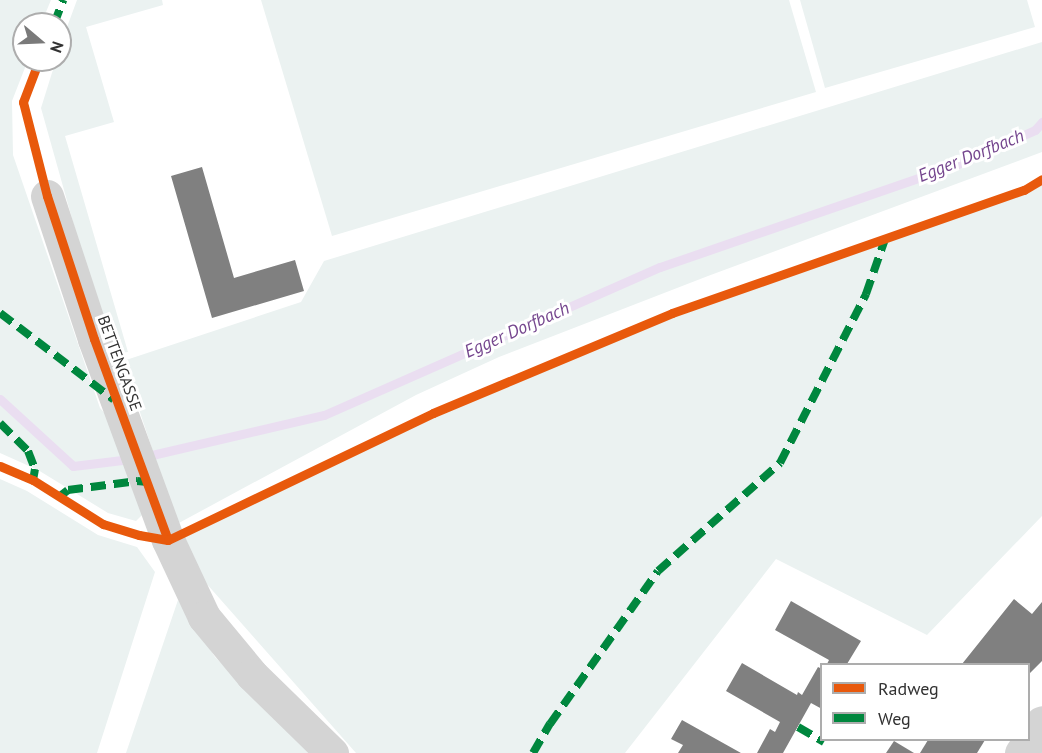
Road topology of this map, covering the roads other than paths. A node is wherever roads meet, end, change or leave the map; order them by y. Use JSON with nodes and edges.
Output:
{"nodes":[{"id":1,"x":47,"y":196,"type":"dead end"},
{"id":2,"x":1042,"y":722,"type":"edge"},
{"id":3,"x":1030,"y":740,"type":"edge"},
{"id":4,"x":332,"y":753,"type":"edge"}],
"edges":[{"from":1,"to":4,"type":"street","name":"BETTENGASSE"},
{"from":2,"to":3,"type":"street"}]}
